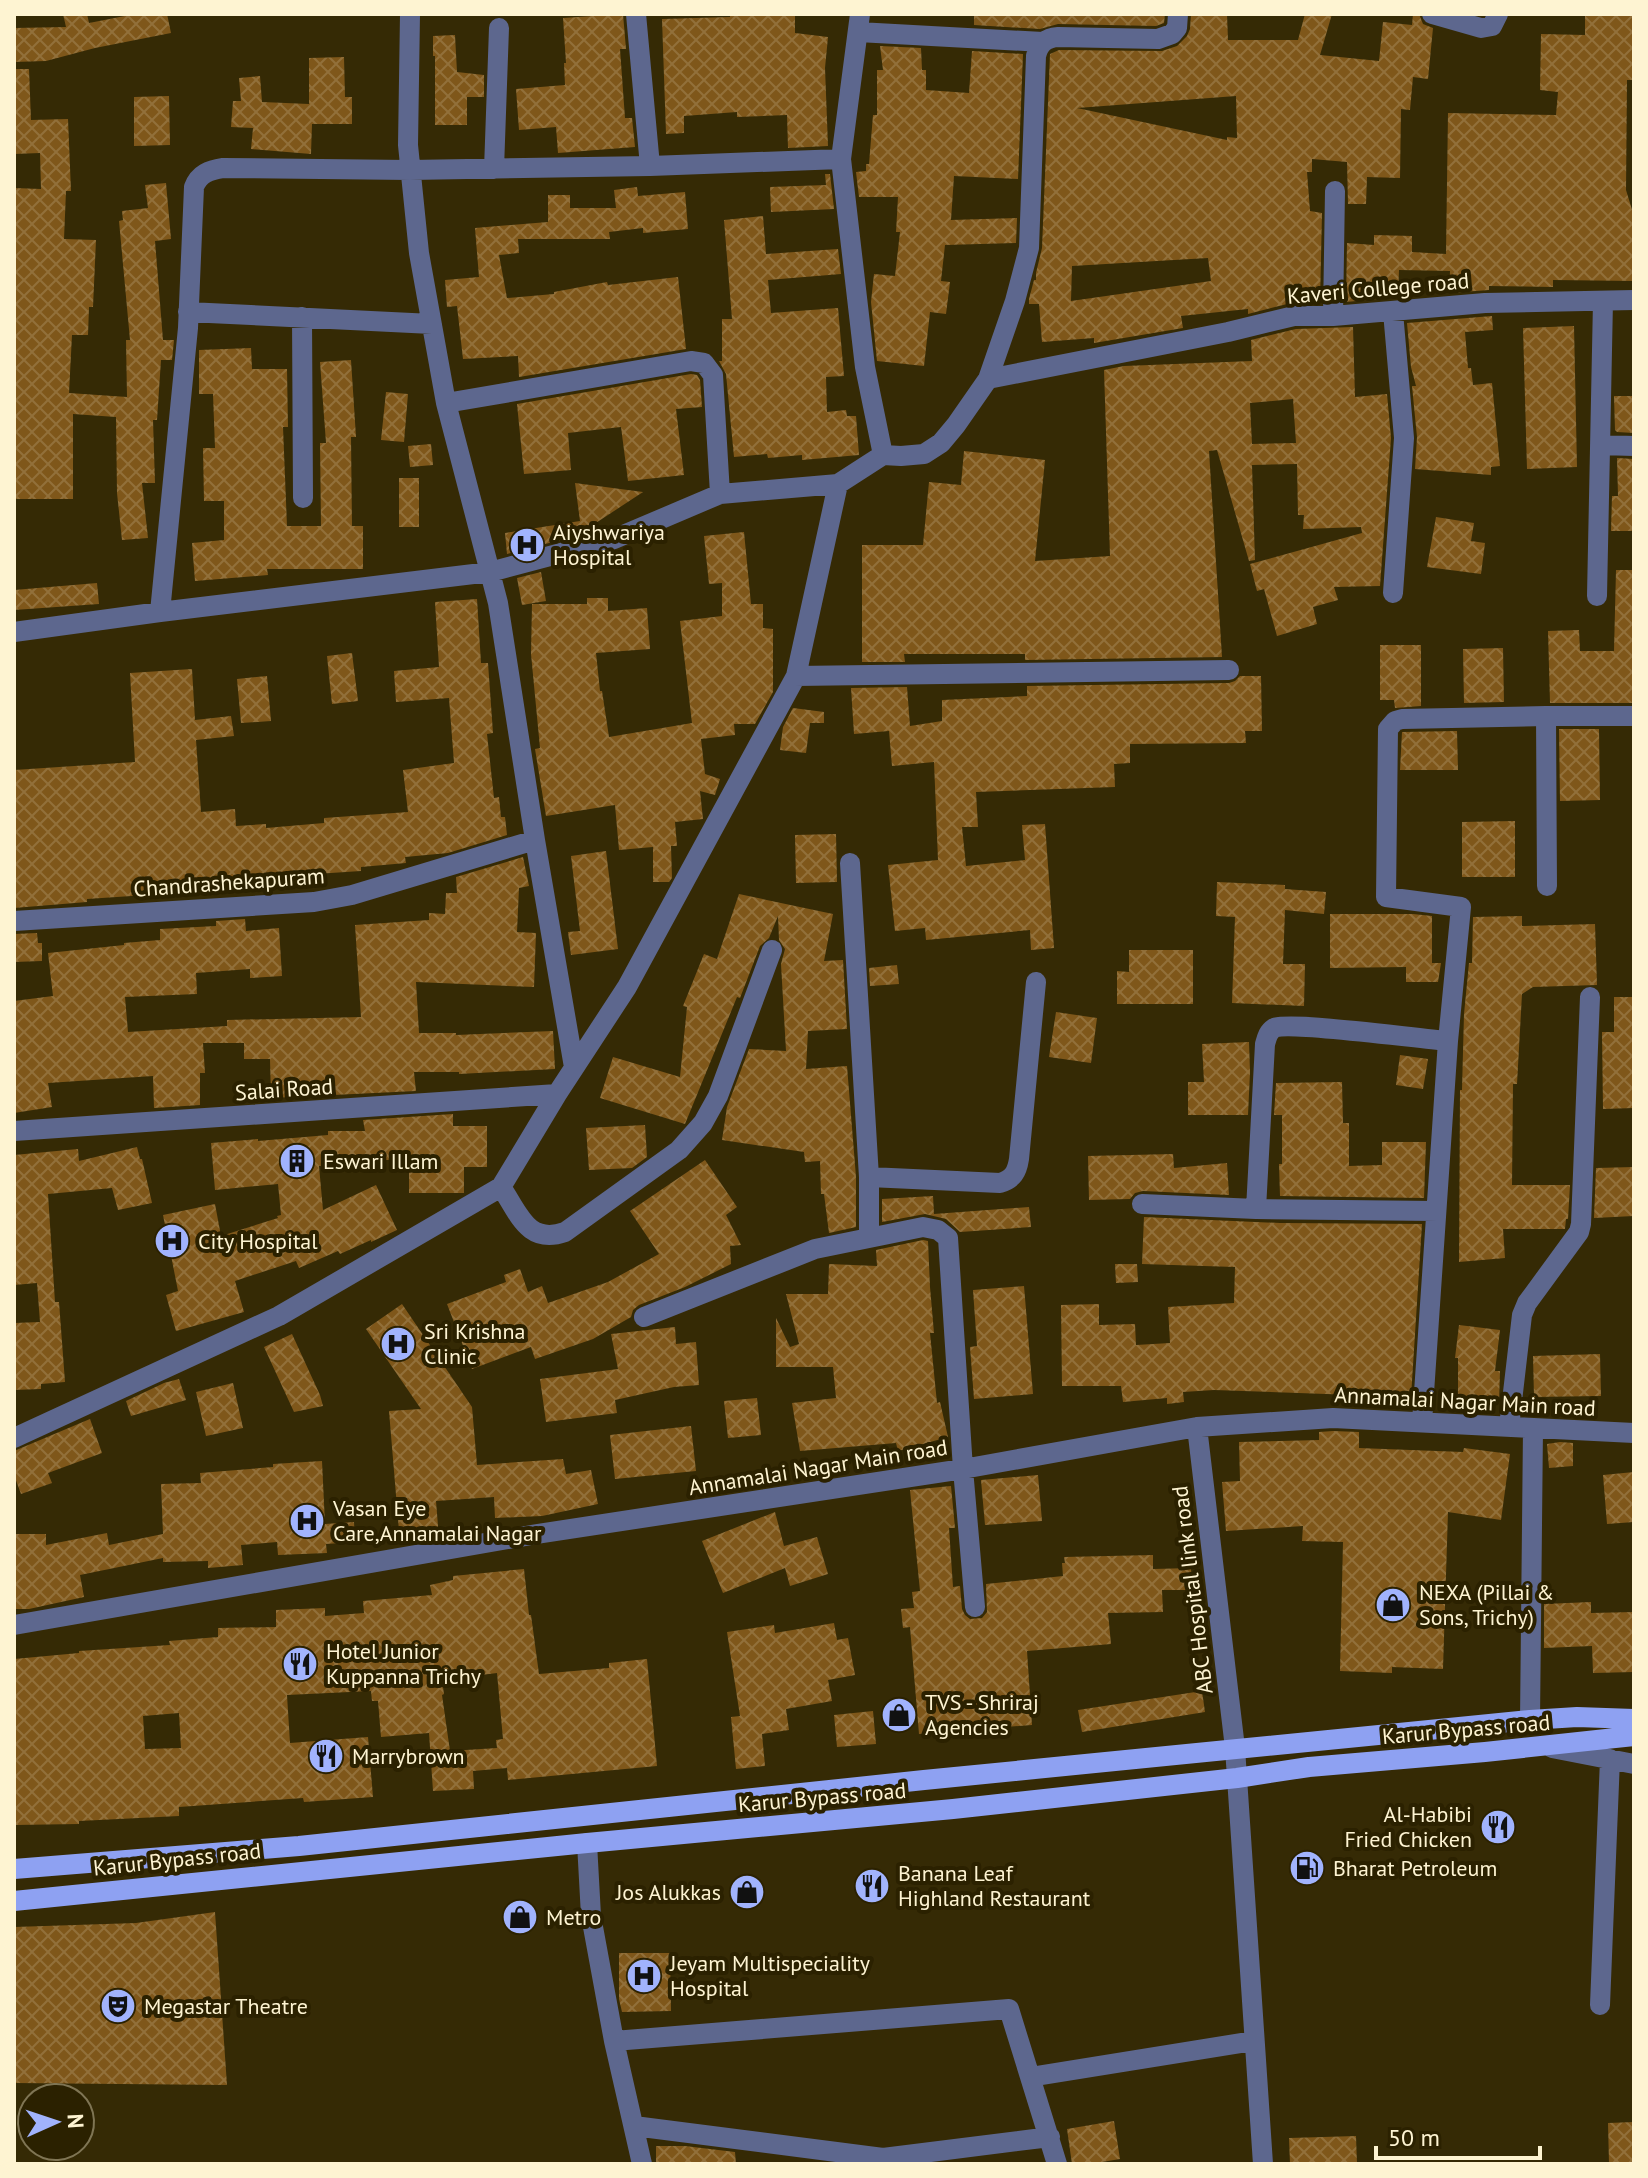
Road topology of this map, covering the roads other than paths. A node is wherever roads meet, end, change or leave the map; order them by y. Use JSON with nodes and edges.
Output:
{"nodes":[{"id":1,"x":410,"y":14,"type":"edge"},
{"id":2,"x":636,"y":14,"type":"edge"},
{"id":3,"x":1178,"y":14,"type":"edge"},
{"id":4,"x":1432,"y":14,"type":"edge"},
{"id":5,"x":1498,"y":14,"type":"edge"},
{"id":6,"x":859,"y":23,"type":"edge"},
{"id":7,"x":499,"y":28,"type":"dead end"},
{"id":8,"x":1043,"y":42,"type":"junction"},
{"id":9,"x":841,"y":159,"type":"junction"},
{"id":10,"x":650,"y":166,"type":"junction"},
{"id":11,"x":494,"y":169,"type":"junction"},
{"id":12,"x":410,"y":170,"type":"junction"},
{"id":13,"x":1335,"y":191,"type":"dead end"},
{"id":14,"x":1634,"y":300,"type":"edge"},
{"id":15,"x":1603,"y":301,"type":"junction"},
{"id":16,"x":188,"y":312,"type":"junction"},
{"id":17,"x":1393,"y":312,"type":"junction"},
{"id":18,"x":1333,"y":316,"type":"junction"},
{"id":19,"x":302,"y":317,"type":"junction"},
{"id":20,"x":432,"y":324,"type":"junction"},
{"id":21,"x":988,"y":379,"type":"junction"},
{"id":22,"x":446,"y":403,"type":"junction"},
{"id":23,"x":1600,"y":445,"type":"junction"},
{"id":24,"x":1634,"y":446,"type":"edge"},
{"id":25,"x":883,"y":455,"type":"junction"},
{"id":26,"x":838,"y":484,"type":"junction"},
{"id":27,"x":720,"y":494,"type":"junction"},
{"id":28,"x":303,"y":498,"type":"dead end"},
{"id":29,"x":490,"y":572,"type":"junction"},
{"id":30,"x":1393,"y":593,"type":"dead end"},
{"id":31,"x":1597,"y":596,"type":"dead end"},
{"id":32,"x":160,"y":612,"type":"junction"},
{"id":33,"x":14,"y":632,"type":"edge"},
{"id":34,"x":1229,"y":670,"type":"dead end"},
{"id":35,"x":796,"y":676,"type":"junction"},
{"id":36,"x":1546,"y":716,"type":"junction"},
{"id":37,"x":1634,"y":716,"type":"edge"},
{"id":38,"x":535,"y":840,"type":"junction"},
{"id":39,"x":850,"y":863,"type":"dead end"},
{"id":40,"x":1547,"y":886,"type":"dead end"},
{"id":41,"x":14,"y":921,"type":"edge"},
{"id":42,"x":772,"y":950,"type":"dead end"},
{"id":43,"x":1036,"y":982,"type":"dead end"},
{"id":44,"x":1590,"y":997,"type":"dead end"},
{"id":45,"x":1448,"y":1041,"type":"junction"},
{"id":46,"x":574,"y":1067,"type":"junction"},
{"id":47,"x":557,"y":1094,"type":"junction"},
{"id":48,"x":14,"y":1131,"type":"edge"},
{"id":49,"x":869,"y":1177,"type":"junction"},
{"id":50,"x":501,"y":1187,"type":"junction"},
{"id":51,"x":1142,"y":1204,"type":"dead end"},
{"id":52,"x":1256,"y":1209,"type":"junction"},
{"id":53,"x":1436,"y":1211,"type":"junction"},
{"id":54,"x":869,"y":1236,"type":"junction"},
{"id":55,"x":644,"y":1317,"type":"dead end"},
{"id":56,"x":1422,"y":1422,"type":"junction"},
{"id":57,"x":1197,"y":1427,"type":"junction"},
{"id":58,"x":1509,"y":1427,"type":"junction"},
{"id":59,"x":1533,"y":1428,"type":"junction"},
{"id":60,"x":1634,"y":1433,"type":"edge"},
{"id":61,"x":14,"y":1438,"type":"edge"},
{"id":62,"x":963,"y":1469,"type":"junction"},
{"id":63,"x":975,"y":1607,"type":"dead end"},
{"id":64,"x":14,"y":1625,"type":"edge"},
{"id":65,"x":1634,"y":1719,"type":"edge"},
{"id":66,"x":1530,"y":1720,"type":"junction"},
{"id":67,"x":1634,"y":1736,"type":"edge"},
{"id":68,"x":1540,"y":1747,"type":"junction"},
{"id":69,"x":1235,"y":1748,"type":"junction"},
{"id":70,"x":1610,"y":1759,"type":"junction"},
{"id":71,"x":1634,"y":1764,"type":"edge"},
{"id":72,"x":1237,"y":1778,"type":"junction"},
{"id":73,"x":587,"y":1843,"type":"junction"},
{"id":74,"x":14,"y":1869,"type":"edge"},
{"id":75,"x":14,"y":1901,"type":"edge"},
{"id":76,"x":1600,"y":2005,"type":"dead end"},
{"id":77,"x":614,"y":2041,"type":"junction"},
{"id":78,"x":1254,"y":2041,"type":"junction"},
{"id":79,"x":1030,"y":2077,"type":"junction"},
{"id":80,"x":634,"y":2126,"type":"junction"},
{"id":81,"x":1050,"y":2137,"type":"junction"},
{"id":82,"x":883,"y":2161,"type":"edge"},
{"id":83,"x":642,"y":2164,"type":"edge"},
{"id":84,"x":1057,"y":2164,"type":"edge"},
{"id":85,"x":1263,"y":2164,"type":"edge"}],
"edges":[{"from":1,"to":12,"type":"street"},
{"from":2,"to":10,"type":"street"},
{"from":3,"to":8,"type":"street"},
{"from":4,"to":5,"type":"street"},
{"from":6,"to":8,"type":"street"},
{"from":6,"to":9,"type":"street"},
{"from":7,"to":11,"type":"street"},
{"from":8,"to":21,"type":"street"},
{"from":9,"to":10,"type":"street"},
{"from":9,"to":25,"type":"street"},
{"from":10,"to":11,"type":"street"},
{"from":11,"to":12,"type":"street"},
{"from":12,"to":16,"type":"street"},
{"from":12,"to":20,"type":"street"},
{"from":13,"to":18,"type":"street"},
{"from":14,"to":15,"type":"street","name":"Kaveri College road"},
{"from":15,"to":17,"type":"street","name":"Kaveri College road"},
{"from":15,"to":23,"type":"street"},
{"from":16,"to":19,"type":"street"},
{"from":16,"to":32,"type":"street"},
{"from":17,"to":18,"type":"street","name":"Kaveri College road"},
{"from":17,"to":30,"type":"street"},
{"from":18,"to":21,"type":"street","name":"Kaveri College road"},
{"from":19,"to":20,"type":"street"},
{"from":19,"to":28,"type":"street"},
{"from":20,"to":22,"type":"street"},
{"from":21,"to":25,"type":"street"},
{"from":22,"to":27,"type":"street"},
{"from":22,"to":29,"type":"street"},
{"from":23,"to":24,"type":"street"},
{"from":23,"to":31,"type":"street"},
{"from":25,"to":26,"type":"street"},
{"from":26,"to":27,"type":"street"},
{"from":26,"to":35,"type":"street"},
{"from":27,"to":29,"type":"street"},
{"from":29,"to":32,"type":"street"},
{"from":29,"to":38,"type":"street"},
{"from":32,"to":33,"type":"street"},
{"from":34,"to":35,"type":"street"},
{"from":35,"to":46,"type":"street"},
{"from":36,"to":37,"type":"street"},
{"from":36,"to":40,"type":"street"},
{"from":36,"to":45,"type":"street"},
{"from":38,"to":41,"type":"street","name":"Chandrashekapuram"},
{"from":38,"to":46,"type":"street"},
{"from":39,"to":49,"type":"street"},
{"from":42,"to":50,"type":"street"},
{"from":43,"to":49,"type":"street"},
{"from":44,"to":58,"type":"street"},
{"from":45,"to":52,"type":"street"},
{"from":45,"to":53,"type":"street"},
{"from":46,"to":47,"type":"street"},
{"from":47,"to":48,"type":"street","name":"Salai Road"},
{"from":47,"to":50,"type":"street"},
{"from":49,"to":54,"type":"street"},
{"from":50,"to":61,"type":"street"},
{"from":51,"to":52,"type":"street"},
{"from":52,"to":53,"type":"street"},
{"from":53,"to":56,"type":"street"},
{"from":54,"to":55,"type":"street"},
{"from":54,"to":62,"type":"street"},
{"from":56,"to":57,"type":"street","name":"Annamalai Nagar Main road"},
{"from":56,"to":58,"type":"street","name":"Annamalai Nagar Main road"},
{"from":57,"to":62,"type":"street","name":"Annamalai Nagar Main road"},
{"from":57,"to":69,"type":"street","name":"ABC Hospital link road"},
{"from":58,"to":59,"type":"street","name":"Annamalai Nagar Main road"},
{"from":59,"to":60,"type":"street","name":"Annamalai Nagar Main road"},
{"from":59,"to":66,"type":"street"},
{"from":62,"to":63,"type":"street"},
{"from":62,"to":64,"type":"street","name":"Annamalai Nagar Main road"},
{"from":65,"to":66,"type":"main road","name":"Karur Bypass road"},
{"from":66,"to":69,"type":"main road","name":"Karur Bypass road"},
{"from":67,"to":68,"type":"main road","name":"Karur Bypass road"},
{"from":68,"to":70,"type":"street"},
{"from":68,"to":72,"type":"main road","name":"Karur Bypass road"},
{"from":69,"to":72,"type":"street","name":"ABC Hospital link road"},
{"from":69,"to":74,"type":"main road","name":"Karur Bypass road"},
{"from":70,"to":71,"type":"street"},
{"from":70,"to":76,"type":"street"},
{"from":72,"to":73,"type":"main road","name":"Karur Bypass road"},
{"from":72,"to":78,"type":"street","name":"ABC Hospital link road"},
{"from":73,"to":75,"type":"main road","name":"Karur Bypass road"},
{"from":73,"to":77,"type":"street"},
{"from":77,"to":79,"type":"street"},
{"from":77,"to":80,"type":"street"},
{"from":78,"to":79,"type":"street"},
{"from":78,"to":85,"type":"street","name":"ABC Hospital link road"},
{"from":79,"to":81,"type":"street"},
{"from":80,"to":82,"type":"street"},
{"from":80,"to":83,"type":"street"},
{"from":81,"to":82,"type":"street"},
{"from":81,"to":84,"type":"street"}]}
